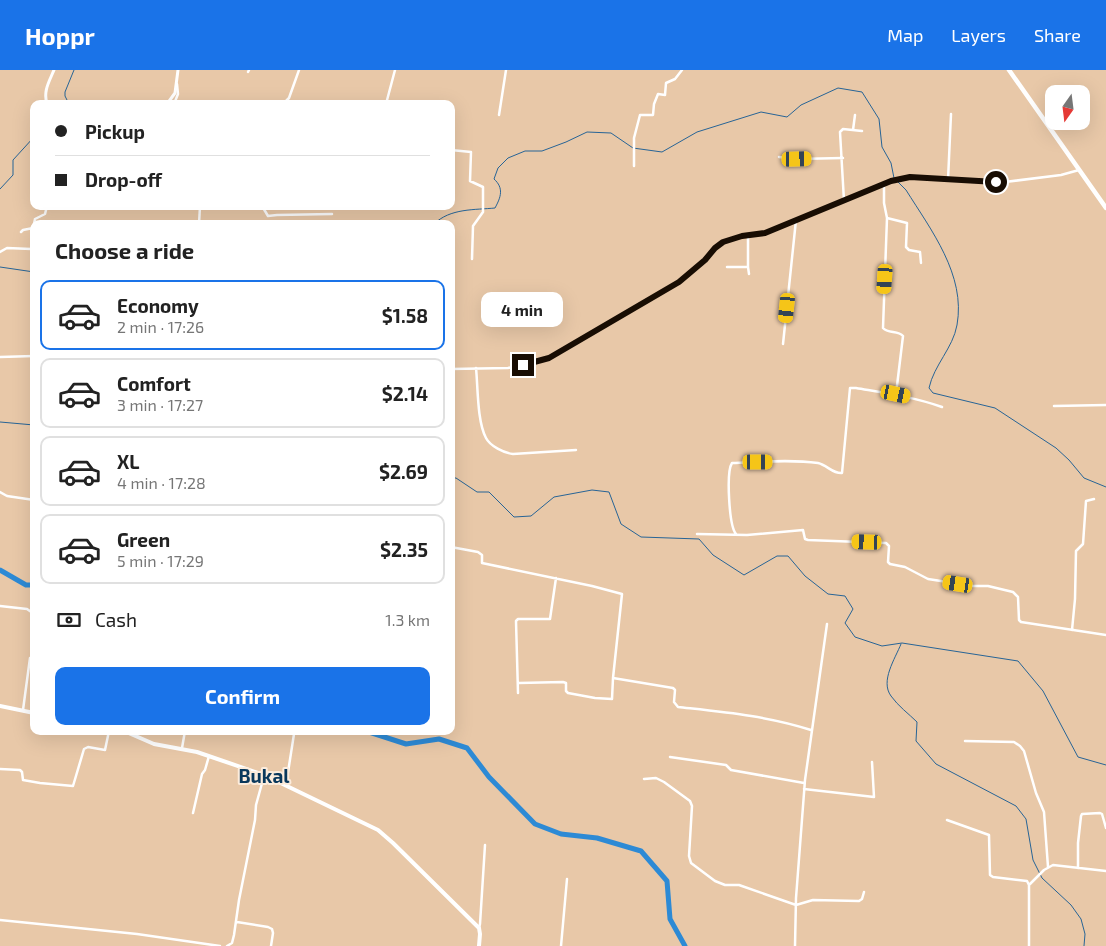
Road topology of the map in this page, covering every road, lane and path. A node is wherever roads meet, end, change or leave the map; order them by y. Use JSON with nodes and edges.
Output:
{"nodes":[{"id":1,"x":54,"y":70,"type":"edge"},
{"id":2,"x":178,"y":70,"type":"edge"},
{"id":3,"x":299,"y":70,"type":"edge"},
{"id":4,"x":395,"y":70,"type":"edge"},
{"id":5,"x":506,"y":70,"type":"edge"},
{"id":6,"x":682,"y":70,"type":"edge"},
{"id":7,"x":1009,"y":70,"type":"edge"},
{"id":8,"x":177,"y":83,"type":"junction"},
{"id":9,"x":46,"y":100,"type":"edge"},
{"id":10,"x":170,"y":100,"type":"edge"},
{"id":11,"x":176,"y":100,"type":"edge"},
{"id":12,"x":287,"y":100,"type":"edge"},
{"id":13,"x":387,"y":100,"type":"edge"},
{"id":14,"x":951,"y":114,"type":"dead end"},
{"id":15,"x":855,"y":115,"type":"dead end"},
{"id":16,"x":499,"y":116,"type":"dead end"},
{"id":17,"x":854,"y":130,"type":"junction"},
{"id":18,"x":862,"y":131,"type":"dead end"},
{"id":19,"x":455,"y":150,"type":"edge"},
{"id":20,"x":779,"y":157,"type":"dead end"},
{"id":21,"x":842,"y":158,"type":"junction"},
{"id":22,"x":634,"y":166,"type":"dead end"},
{"id":23,"x":1079,"y":170,"type":"junction"},
{"id":24,"x":948,"y":180,"type":"junction"},
{"id":25,"x":884,"y":184,"type":"junction"},
{"id":26,"x":844,"y":201,"type":"junction"},
{"id":27,"x":1106,"y":208,"type":"edge"},
{"id":28,"x":46,"y":210,"type":"edge"},
{"id":29,"x":264,"y":210,"type":"edge"},
{"id":30,"x":332,"y":214,"type":"dead end"},
{"id":31,"x":887,"y":218,"type":"junction"},
{"id":32,"x":35,"y":220,"type":"edge"},
{"id":33,"x":796,"y":220,"type":"junction"},
{"id":34,"x":30,"y":229,"type":"edge"},
{"id":35,"x":21,"y":232,"type":"dead end"},
{"id":36,"x":748,"y":236,"type":"junction"},
{"id":37,"x":30,"y":249,"type":"edge"},
{"id":38,"x":0,"y":252,"type":"edge"},
{"id":39,"x":472,"y":259,"type":"dead end"},
{"id":40,"x":921,"y":263,"type":"dead end"},
{"id":41,"x":727,"y":267,"type":"dead end"},
{"id":42,"x":748,"y":268,"type":"junction"},
{"id":43,"x":749,"y":274,"type":"dead end"},
{"id":44,"x":783,"y":344,"type":"dead end"},
{"id":45,"x":30,"y":356,"type":"edge"},
{"id":46,"x":0,"y":357,"type":"edge"},
{"id":47,"x":476,"y":368,"type":"junction"},
{"id":48,"x":455,"y":369,"type":"edge"},
{"id":49,"x":896,"y":394,"type":"junction"},
{"id":50,"x":1054,"y":406,"type":"dead end"},
{"id":51,"x":1106,"y":406,"type":"edge"},
{"id":52,"x":942,"y":407,"type":"dead end"},
{"id":53,"x":576,"y":450,"type":"dead end"},
{"id":54,"x":0,"y":492,"type":"edge"},
{"id":55,"x":30,"y":499,"type":"edge"},
{"id":56,"x":1094,"y":499,"type":"dead end"},
{"id":57,"x":697,"y":534,"type":"dead end"},
{"id":58,"x":737,"y":535,"type":"junction"},
{"id":59,"x":455,"y":548,"type":"edge"},
{"id":60,"x":556,"y":578,"type":"junction"},
{"id":61,"x":0,"y":606,"type":"edge"},
{"id":62,"x":30,"y":611,"type":"edge"},
{"id":63,"x":827,"y":624,"type":"dead end"},
{"id":64,"x":1072,"y":630,"type":"junction"},
{"id":65,"x":1106,"y":635,"type":"edge"},
{"id":66,"x":30,"y":658,"type":"dead end"},
{"id":67,"x":613,"y":678,"type":"junction"},
{"id":68,"x":518,"y":683,"type":"junction"},
{"id":69,"x":518,"y":693,"type":"dead end"},
{"id":70,"x":0,"y":706,"type":"edge"},
{"id":71,"x":23,"y":711,"type":"junction"},
{"id":72,"x":30,"y":712,"type":"edge"},
{"id":73,"x":811,"y":730,"type":"junction"},
{"id":74,"x":108,"y":735,"type":"edge"},
{"id":75,"x":133,"y":735,"type":"edge"},
{"id":76,"x":184,"y":735,"type":"edge"},
{"id":77,"x":294,"y":735,"type":"edge"},
{"id":78,"x":965,"y":741,"type":"dead end"},
{"id":79,"x":182,"y":748,"type":"junction"},
{"id":80,"x":210,"y":756,"type":"junction"},
{"id":81,"x":670,"y":757,"type":"dead end"},
{"id":82,"x":872,"y":762,"type":"dead end"},
{"id":83,"x":0,"y":769,"type":"edge"},
{"id":84,"x":264,"y":775,"type":"junction"},
{"id":85,"x":644,"y":779,"type":"dead end"},
{"id":86,"x":804,"y":783,"type":"junction"},
{"id":87,"x":286,"y":785,"type":"junction"},
{"id":88,"x":804,"y":789,"type":"junction"},
{"id":89,"x":193,"y":813,"type":"dead end"},
{"id":90,"x":947,"y":820,"type":"dead end"},
{"id":91,"x":1106,"y":828,"type":"edge"},
{"id":92,"x":485,"y":845,"type":"dead end"},
{"id":93,"x":1048,"y":867,"type":"junction"},
{"id":94,"x":1078,"y":868,"type":"junction"},
{"id":95,"x":1106,"y":871,"type":"edge"},
{"id":96,"x":567,"y":879,"type":"dead end"},
{"id":97,"x":1030,"y":885,"type":"junction"},
{"id":98,"x":864,"y":892,"type":"dead end"},
{"id":99,"x":796,"y":905,"type":"junction"},
{"id":100,"x":0,"y":920,"type":"edge"},
{"id":101,"x":236,"y":922,"type":"junction"},
{"id":102,"x":478,"y":928,"type":"junction"},
{"id":103,"x":220,"y":946,"type":"edge"},
{"id":104,"x":227,"y":946,"type":"edge"},
{"id":105,"x":271,"y":946,"type":"edge"},
{"id":106,"x":480,"y":946,"type":"edge"},
{"id":107,"x":561,"y":946,"type":"edge"},
{"id":108,"x":795,"y":946,"type":"edge"},
{"id":109,"x":1029,"y":946,"type":"edge"}],
"edges":[{"from":1,"to":9,"type":"street"},
{"from":2,"to":8,"type":"street"},
{"from":3,"to":12,"type":"street"},
{"from":4,"to":13,"type":"street"},
{"from":5,"to":16,"type":"street"},
{"from":6,"to":22,"type":"street"},
{"from":7,"to":23,"type":"main road"},
{"from":8,"to":10,"type":"street"},
{"from":8,"to":11,"type":"street"},
{"from":14,"to":24,"type":"street"},
{"from":15,"to":17,"type":"street"},
{"from":17,"to":18,"type":"street"},
{"from":17,"to":21,"type":"street"},
{"from":19,"to":39,"type":"street"},
{"from":20,"to":21,"type":"street"},
{"from":21,"to":26,"type":"street"},
{"from":23,"to":24,"type":"street"},
{"from":23,"to":27,"type":"main road"},
{"from":24,"to":25,"type":"street"},
{"from":25,"to":26,"type":"street"},
{"from":25,"to":31,"type":"street"},
{"from":26,"to":33,"type":"street"},
{"from":28,"to":32,"type":"street"},
{"from":29,"to":30,"type":"street"},
{"from":31,"to":40,"type":"street"},
{"from":31,"to":49,"type":"street"},
{"from":33,"to":36,"type":"street"},
{"from":33,"to":44,"type":"street"},
{"from":34,"to":35,"type":"street"},
{"from":36,"to":42,"type":"street"},
{"from":36,"to":47,"type":"street"},
{"from":37,"to":38,"type":"street"},
{"from":41,"to":42,"type":"street"},
{"from":42,"to":43,"type":"street"},
{"from":45,"to":46,"type":"street"},
{"from":47,"to":48,"type":"street"},
{"from":47,"to":53,"type":"street"},
{"from":49,"to":52,"type":"street"},
{"from":49,"to":58,"type":"street"},
{"from":50,"to":51,"type":"street"},
{"from":54,"to":55,"type":"street"},
{"from":56,"to":64,"type":"street"},
{"from":57,"to":58,"type":"street"},
{"from":58,"to":64,"type":"street"},
{"from":59,"to":60,"type":"street"},
{"from":60,"to":67,"type":"street"},
{"from":60,"to":68,"type":"street"},
{"from":61,"to":62,"type":"street"},
{"from":63,"to":73,"type":"street"},
{"from":64,"to":65,"type":"street"},
{"from":66,"to":71,"type":"street"},
{"from":67,"to":68,"type":"street"},
{"from":67,"to":73,"type":"street"},
{"from":68,"to":69,"type":"street"},
{"from":70,"to":71,"type":"main road"},
{"from":71,"to":72,"type":"main road"},
{"from":73,"to":86,"type":"street"},
{"from":74,"to":83,"type":"street"},
{"from":75,"to":79,"type":"main road"},
{"from":76,"to":79,"type":"street"},
{"from":77,"to":87,"type":"street"},
{"from":78,"to":93,"type":"street"},
{"from":79,"to":80,"type":"main road"},
{"from":80,"to":84,"type":"main road"},
{"from":80,"to":89,"type":"street"},
{"from":81,"to":86,"type":"street"},
{"from":82,"to":88,"type":"street"},
{"from":84,"to":87,"type":"main road"},
{"from":84,"to":101,"type":"street"},
{"from":85,"to":99,"type":"street"},
{"from":86,"to":88,"type":"street"},
{"from":87,"to":102,"type":"main road"},
{"from":88,"to":99,"type":"street"},
{"from":90,"to":97,"type":"street"},
{"from":91,"to":94,"type":"street"},
{"from":92,"to":102,"type":"street"},
{"from":93,"to":94,"type":"street"},
{"from":93,"to":97,"type":"street"},
{"from":94,"to":95,"type":"street"},
{"from":96,"to":107,"type":"street"},
{"from":97,"to":109,"type":"street"},
{"from":98,"to":99,"type":"street"},
{"from":99,"to":108,"type":"street"},
{"from":100,"to":103,"type":"street"},
{"from":101,"to":104,"type":"street"},
{"from":101,"to":105,"type":"street"},
{"from":102,"to":106,"type":"main road"}]}
